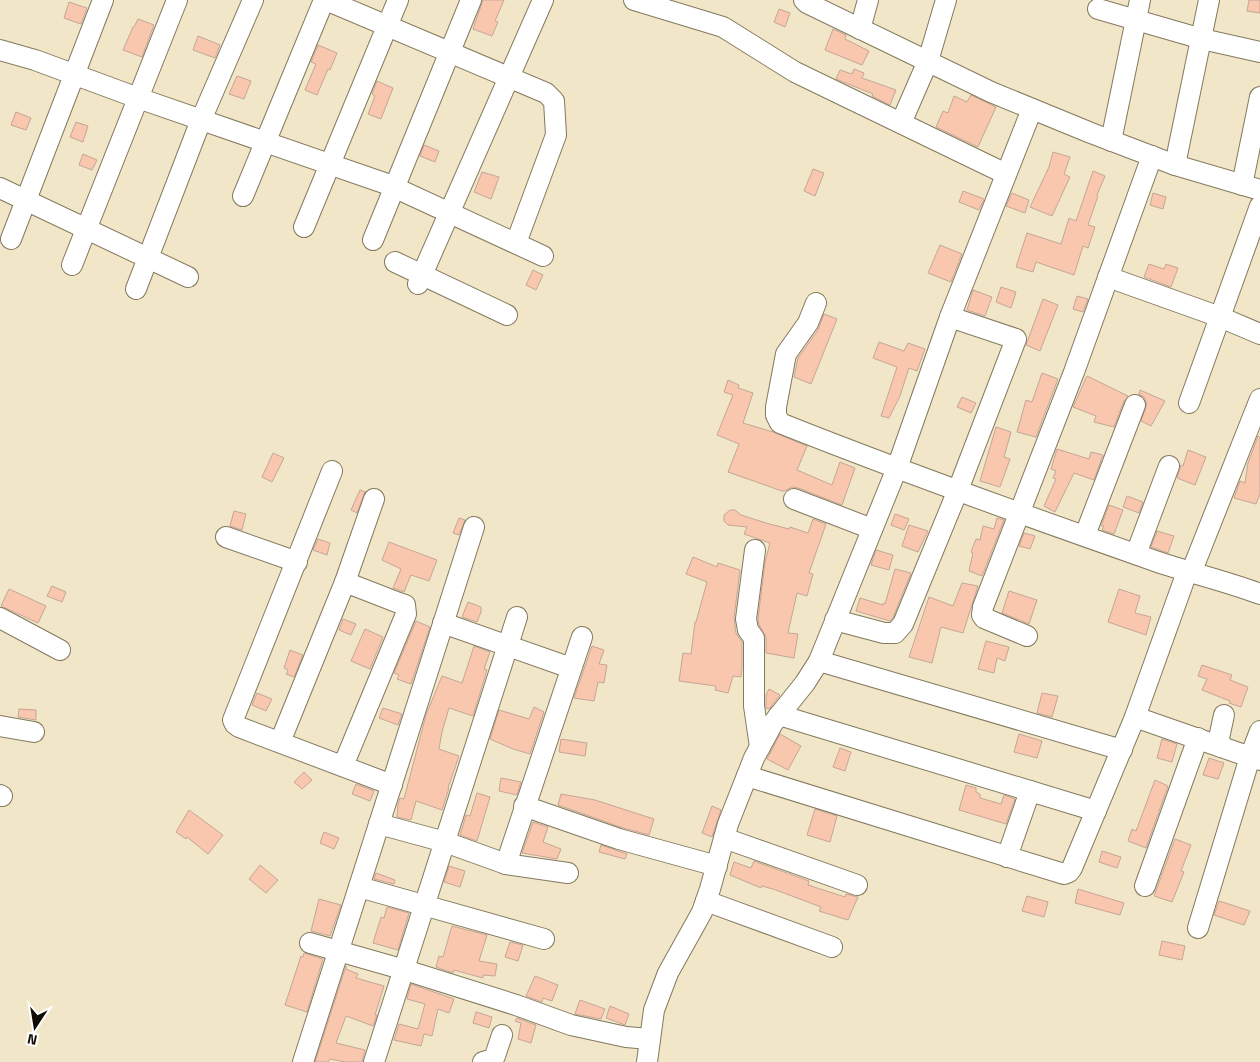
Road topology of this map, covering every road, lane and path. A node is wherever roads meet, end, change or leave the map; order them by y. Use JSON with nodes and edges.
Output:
{"nodes":[{"id":1,"x":103,"y":0,"type":"edge"},
{"id":2,"x":177,"y":0,"type":"edge"},
{"id":3,"x":253,"y":0,"type":"edge"},
{"id":4,"x":325,"y":0,"type":"edge"},
{"id":5,"x":398,"y":0,"type":"edge"},
{"id":6,"x":471,"y":0,"type":"edge"},
{"id":7,"x":543,"y":0,"type":"edge"},
{"id":8,"x":634,"y":0,"type":"edge"},
{"id":9,"x":804,"y":0,"type":"edge"},
{"id":10,"x":868,"y":0,"type":"edge"},
{"id":11,"x":946,"y":0,"type":"edge"},
{"id":12,"x":1140,"y":0,"type":"edge"},
{"id":13,"x":1209,"y":0,"type":"edge"},
{"id":14,"x":1098,"y":9,"type":"dead end"},
{"id":15,"x":1137,"y":20,"type":"junction"},
{"id":16,"x":387,"y":26,"type":"junction"},
{"id":17,"x":860,"y":29,"type":"junction"},
{"id":18,"x":1202,"y":39,"type":"junction"},
{"id":19,"x":0,"y":50,"type":"edge"},
{"id":20,"x":1260,"y":52,"type":"edge"},
{"id":21,"x":448,"y":53,"type":"junction"},
{"id":22,"x":928,"y":62,"type":"junction"},
{"id":23,"x":74,"y":74,"type":"junction"},
{"id":24,"x":508,"y":78,"type":"junction"},
{"id":25,"x":1260,"y":97,"type":"edge"},
{"id":26,"x":138,"y":98,"type":"junction"},
{"id":27,"x":1032,"y":109,"type":"junction"},
{"id":28,"x":1258,"y":118,"type":"edge"},
{"id":29,"x":201,"y":120,"type":"junction"},
{"id":30,"x":900,"y":123,"type":"junction"},
{"id":31,"x":1111,"y":140,"type":"junction"},
{"id":32,"x":265,"y":142,"type":"junction"},
{"id":33,"x":1152,"y":156,"type":"junction"},
{"id":34,"x":329,"y":164,"type":"junction"},
{"id":35,"x":1175,"y":165,"type":"junction"},
{"id":36,"x":1006,"y":174,"type":"junction"},
{"id":37,"x":393,"y":187,"type":"junction"},
{"id":38,"x":0,"y":188,"type":"edge"},
{"id":39,"x":1251,"y":188,"type":"edge"},
{"id":40,"x":243,"y":196,"type":"dead end"},
{"id":41,"x":26,"y":200,"type":"junction"},
{"id":42,"x":1260,"y":206,"type":"edge"},
{"id":43,"x":449,"y":213,"type":"junction"},
{"id":44,"x":304,"y":227,"type":"dead end"},
{"id":45,"x":86,"y":229,"type":"junction"},
{"id":46,"x":11,"y":238,"type":"dead end"},
{"id":47,"x":373,"y":240,"type":"dead end"},
{"id":48,"x":516,"y":244,"type":"junction"},
{"id":49,"x":544,"y":256,"type":"dead end"},
{"id":50,"x":148,"y":258,"type":"junction"},
{"id":51,"x":395,"y":262,"type":"dead end"},
{"id":52,"x":72,"y":265,"type":"dead end"},
{"id":53,"x":188,"y":277,"type":"dead end"},
{"id":54,"x":1108,"y":277,"type":"junction"},
{"id":55,"x":420,"y":279,"type":"junction"},
{"id":56,"x":136,"y":289,"type":"dead end"},
{"id":57,"x":816,"y":303,"type":"dead end"},
{"id":58,"x":507,"y":315,"type":"dead end"},
{"id":59,"x":950,"y":317,"type":"junction"},
{"id":60,"x":1220,"y":317,"type":"junction"},
{"id":61,"x":1260,"y":334,"type":"edge"},
{"id":62,"x":1260,"y":399,"type":"edge"},
{"id":63,"x":1189,"y":403,"type":"dead end"},
{"id":64,"x":1135,"y":405,"type":"dead end"},
{"id":65,"x":1170,"y":466,"type":"dead end"},
{"id":66,"x":897,"y":468,"type":"junction"},
{"id":67,"x":332,"y":471,"type":"dead end"},
{"id":68,"x":958,"y":490,"type":"junction"},
{"id":69,"x":374,"y":499,"type":"dead end"},
{"id":70,"x":794,"y":499,"type":"dead end"},
{"id":71,"x":1020,"y":512,"type":"junction"},
{"id":72,"x":474,"y":527,"type":"dead end"},
{"id":73,"x":872,"y":529,"type":"junction"},
{"id":74,"x":1085,"y":535,"type":"junction"},
{"id":75,"x":226,"y":537,"type":"dead end"},
{"id":76,"x":755,"y":550,"type":"dead end"},
{"id":77,"x":1136,"y":554,"type":"junction"},
{"id":78,"x":298,"y":562,"type":"junction"},
{"id":79,"x":1189,"y":572,"type":"junction"},
{"id":80,"x":345,"y":582,"type":"junction"},
{"id":81,"x":1259,"y":589,"type":"edge"},
{"id":82,"x":517,"y":617,"type":"dead end"},
{"id":83,"x":0,"y":618,"type":"edge"},
{"id":84,"x":835,"y":620,"type":"junction"},
{"id":85,"x":443,"y":623,"type":"junction"},
{"id":86,"x":1027,"y":636,"type":"dead end"},
{"id":87,"x":582,"y":637,"type":"dead end"},
{"id":88,"x":507,"y":646,"type":"junction"},
{"id":89,"x":60,"y":650,"type":"dead end"},
{"id":90,"x":819,"y":661,"type":"junction"},
{"id":91,"x":571,"y":668,"type":"junction"},
{"id":92,"x":779,"y":715,"type":"junction"},
{"id":93,"x":1224,"y":715,"type":"dead end"},
{"id":94,"x":1135,"y":717,"type":"junction"},
{"id":95,"x":0,"y":726,"type":"edge"},
{"id":96,"x":1260,"y":731,"type":"edge"},
{"id":97,"x":34,"y":732,"type":"dead end"},
{"id":98,"x":1198,"y":738,"type":"junction"},
{"id":99,"x":280,"y":742,"type":"junction"},
{"id":100,"x":760,"y":747,"type":"junction"},
{"id":101,"x":1221,"y":747,"type":"junction"},
{"id":102,"x":1122,"y":750,"type":"junction"},
{"id":103,"x":1255,"y":758,"type":"edge"},
{"id":104,"x":344,"y":766,"type":"junction"},
{"id":105,"x":747,"y":776,"type":"junction"},
{"id":106,"x":392,"y":784,"type":"junction"},
{"id":107,"x":1030,"y":791,"type":"junction"},
{"id":108,"x":524,"y":806,"type":"junction"},
{"id":109,"x":1096,"y":811,"type":"junction"},
{"id":110,"x":379,"y":824,"type":"junction"},
{"id":111,"x":724,"y":838,"type":"junction"},
{"id":112,"x":445,"y":842,"type":"junction"},
{"id":113,"x":1007,"y":857,"type":"junction"},
{"id":114,"x":506,"y":864,"type":"junction"},
{"id":115,"x":717,"y":866,"type":"junction"},
{"id":116,"x":568,"y":873,"type":"dead end"},
{"id":117,"x":857,"y":885,"type":"dead end"},
{"id":118,"x":1145,"y":886,"type":"dead end"},
{"id":119,"x":359,"y":887,"type":"junction"},
{"id":120,"x":706,"y":901,"type":"junction"},
{"id":121,"x":424,"y":907,"type":"junction"},
{"id":122,"x":1198,"y":928,"type":"dead end"},
{"id":123,"x":544,"y":939,"type":"dead end"},
{"id":124,"x":310,"y":943,"type":"dead end"},
{"id":125,"x":832,"y":947,"type":"dead end"},
{"id":126,"x":338,"y":951,"type":"junction"},
{"id":127,"x":404,"y":970,"type":"junction"},
{"id":128,"x":502,"y":1035,"type":"dead end"},
{"id":129,"x":650,"y":1039,"type":"junction"},
{"id":130,"x":303,"y":1062,"type":"edge"},
{"id":131,"x":374,"y":1062,"type":"edge"},
{"id":132,"x":483,"y":1062,"type":"edge"},
{"id":133,"x":647,"y":1062,"type":"edge"}],
"edges":[{"from":1,"to":23,"type":"street"},
{"from":2,"to":26,"type":"street"},
{"from":3,"to":29,"type":"street"},
{"from":4,"to":16,"type":"street"},
{"from":4,"to":32,"type":"street"},
{"from":5,"to":16,"type":"street"},
{"from":6,"to":21,"type":"street"},
{"from":7,"to":24,"type":"street"},
{"from":8,"to":30,"type":"street"},
{"from":9,"to":17,"type":"street"},
{"from":10,"to":17,"type":"street"},
{"from":11,"to":22,"type":"street"},
{"from":12,"to":15,"type":"street"},
{"from":13,"to":18,"type":"street"},
{"from":14,"to":15,"type":"street"},
{"from":15,"to":18,"type":"street"},
{"from":15,"to":31,"type":"street"},
{"from":16,"to":21,"type":"street"},
{"from":16,"to":34,"type":"street"},
{"from":17,"to":22,"type":"street"},
{"from":18,"to":20,"type":"street"},
{"from":18,"to":35,"type":"street"},
{"from":19,"to":23,"type":"street"},
{"from":21,"to":24,"type":"street"},
{"from":21,"to":37,"type":"street"},
{"from":22,"to":27,"type":"street"},
{"from":22,"to":30,"type":"street"},
{"from":23,"to":26,"type":"street"},
{"from":23,"to":41,"type":"street"},
{"from":24,"to":43,"type":"street"},
{"from":24,"to":48,"type":"street"},
{"from":25,"to":28,"type":"street"},
{"from":26,"to":29,"type":"street"},
{"from":26,"to":45,"type":"street"},
{"from":27,"to":31,"type":"street"},
{"from":27,"to":36,"type":"street"},
{"from":28,"to":39,"type":"street"},
{"from":29,"to":32,"type":"street"},
{"from":29,"to":50,"type":"street"},
{"from":30,"to":36,"type":"street"},
{"from":31,"to":33,"type":"street"},
{"from":32,"to":34,"type":"street"},
{"from":32,"to":40,"type":"street"},
{"from":33,"to":35,"type":"street"},
{"from":33,"to":54,"type":"street"},
{"from":34,"to":37,"type":"street"},
{"from":34,"to":44,"type":"street"},
{"from":35,"to":39,"type":"street"},
{"from":36,"to":59,"type":"street"},
{"from":37,"to":43,"type":"street"},
{"from":37,"to":47,"type":"street"},
{"from":38,"to":41,"type":"street"},
{"from":41,"to":45,"type":"street"},
{"from":41,"to":46,"type":"street"},
{"from":42,"to":60,"type":"street"},
{"from":43,"to":48,"type":"street"},
{"from":43,"to":55,"type":"street"},
{"from":45,"to":50,"type":"street"},
{"from":45,"to":52,"type":"street"},
{"from":48,"to":49,"type":"street"},
{"from":50,"to":53,"type":"street"},
{"from":50,"to":56,"type":"street"},
{"from":51,"to":55,"type":"street"},
{"from":54,"to":60,"type":"street"},
{"from":54,"to":71,"type":"street"},
{"from":55,"to":58,"type":"street"},
{"from":57,"to":66,"type":"street"},
{"from":59,"to":66,"type":"street"},
{"from":59,"to":68,"type":"street"},
{"from":60,"to":61,"type":"street"},
{"from":60,"to":63,"type":"street"},
{"from":62,"to":79,"type":"street"},
{"from":64,"to":74,"type":"street"},
{"from":65,"to":77,"type":"street"},
{"from":66,"to":68,"type":"street"},
{"from":66,"to":73,"type":"street"},
{"from":67,"to":78,"type":"street"},
{"from":68,"to":71,"type":"street"},
{"from":68,"to":84,"type":"street"},
{"from":69,"to":80,"type":"street"},
{"from":70,"to":73,"type":"street"},
{"from":71,"to":74,"type":"street"},
{"from":71,"to":86,"type":"street"},
{"from":72,"to":85,"type":"street"},
{"from":73,"to":84,"type":"street"},
{"from":74,"to":77,"type":"street"},
{"from":75,"to":78,"type":"street"},
{"from":76,"to":100,"type":"street"},
{"from":77,"to":79,"type":"street"},
{"from":78,"to":99,"type":"street"},
{"from":79,"to":81,"type":"street"},
{"from":79,"to":94,"type":"street"},
{"from":80,"to":99,"type":"street"},
{"from":80,"to":104,"type":"street"},
{"from":82,"to":88,"type":"street"},
{"from":83,"to":89,"type":"street"},
{"from":84,"to":90,"type":"street"},
{"from":85,"to":88,"type":"street"},
{"from":85,"to":106,"type":"street"},
{"from":87,"to":91,"type":"street"},
{"from":88,"to":91,"type":"street"},
{"from":88,"to":112,"type":"street"},
{"from":90,"to":92,"type":"street"},
{"from":90,"to":102,"type":"street"},
{"from":91,"to":108,"type":"street"},
{"from":92,"to":100,"type":"street"},
{"from":92,"to":107,"type":"street"},
{"from":93,"to":101,"type":"street"},
{"from":94,"to":98,"type":"street"},
{"from":94,"to":102,"type":"street"},
{"from":95,"to":97,"type":"street"},
{"from":96,"to":103,"type":"street"},
{"from":98,"to":101,"type":"street"},
{"from":98,"to":118,"type":"street"},
{"from":99,"to":104,"type":"street"},
{"from":100,"to":105,"type":"street"},
{"from":101,"to":103,"type":"street"},
{"from":102,"to":109,"type":"street"},
{"from":103,"to":122,"type":"street"},
{"from":104,"to":106,"type":"street"},
{"from":105,"to":111,"type":"street"},
{"from":105,"to":113,"type":"street"},
{"from":106,"to":110,"type":"street"},
{"from":107,"to":109,"type":"street"},
{"from":107,"to":113,"type":"street"},
{"from":108,"to":114,"type":"street"},
{"from":108,"to":115,"type":"street"},
{"from":109,"to":113,"type":"street"},
{"from":110,"to":112,"type":"street"},
{"from":110,"to":119,"type":"street"},
{"from":111,"to":115,"type":"street"},
{"from":111,"to":117,"type":"street"},
{"from":112,"to":114,"type":"street"},
{"from":112,"to":121,"type":"street"},
{"from":114,"to":116,"type":"street"},
{"from":115,"to":120,"type":"street"},
{"from":119,"to":121,"type":"street"},
{"from":119,"to":126,"type":"street"},
{"from":120,"to":125,"type":"street"},
{"from":120,"to":129,"type":"street"},
{"from":121,"to":123,"type":"street"},
{"from":121,"to":127,"type":"street"},
{"from":124,"to":126,"type":"street"},
{"from":126,"to":127,"type":"street"},
{"from":126,"to":130,"type":"street"},
{"from":127,"to":129,"type":"street"},
{"from":127,"to":131,"type":"street"},
{"from":128,"to":132,"type":"street"},
{"from":129,"to":133,"type":"street"}]}
